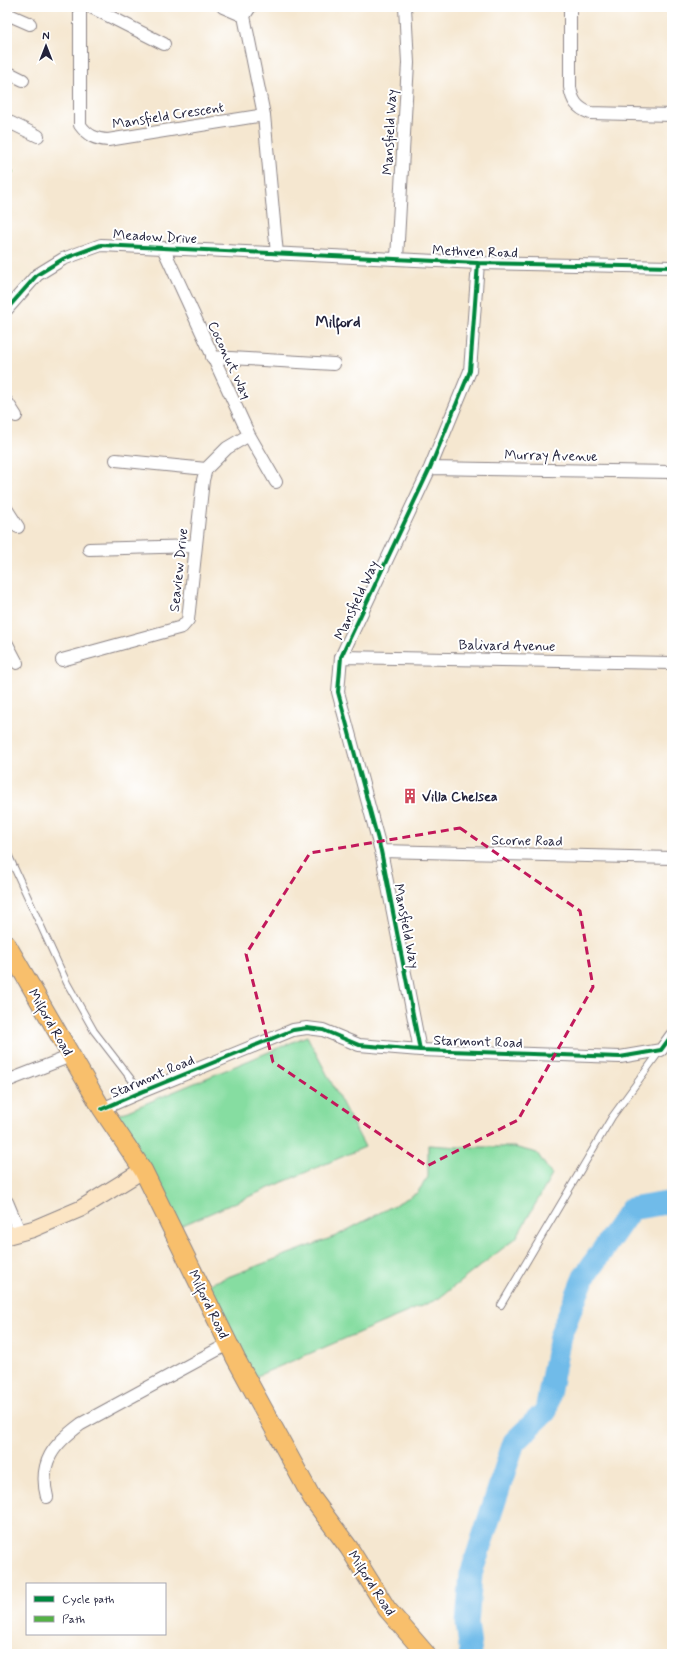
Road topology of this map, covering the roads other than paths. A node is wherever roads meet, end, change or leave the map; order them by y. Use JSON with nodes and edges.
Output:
{"nodes":[{"id":1,"x":80,"y":7,"type":"edge"},
{"id":2,"x":91,"y":7,"type":"edge"},
{"id":3,"x":223,"y":7,"type":"edge"},
{"id":4,"x":405,"y":7,"type":"edge"},
{"id":5,"x":570,"y":7,"type":"edge"},
{"id":6,"x":247,"y":11,"type":"edge"},
{"id":7,"x":7,"y":14,"type":"edge"},
{"id":8,"x":30,"y":24,"type":"dead end"},
{"id":9,"x":164,"y":44,"type":"dead end"},
{"id":10,"x":7,"y":72,"type":"edge"},
{"id":11,"x":23,"y":80,"type":"dead end"},
{"id":12,"x":264,"y":115,"type":"junction"},
{"id":13,"x":672,"y":115,"type":"edge"},
{"id":14,"x":7,"y":121,"type":"edge"},
{"id":15,"x":38,"y":136,"type":"dead end"},
{"id":16,"x":163,"y":248,"type":"junction"},
{"id":17,"x":277,"y":254,"type":"junction"},
{"id":18,"x":397,"y":258,"type":"junction"},
{"id":19,"x":478,"y":263,"type":"junction"},
{"id":20,"x":672,"y":267,"type":"edge"},
{"id":21,"x":7,"y":309,"type":"edge"},
{"id":22,"x":212,"y":357,"type":"junction"},
{"id":23,"x":334,"y":364,"type":"dead end"},
{"id":24,"x":7,"y":402,"type":"edge"},
{"id":25,"x":16,"y":416,"type":"dead end"},
{"id":26,"x":249,"y":435,"type":"junction"},
{"id":27,"x":116,"y":460,"type":"dead end"},
{"id":28,"x":430,"y":468,"type":"junction"},
{"id":29,"x":206,"y":469,"type":"junction"},
{"id":30,"x":672,"y":472,"type":"edge"},
{"id":31,"x":276,"y":482,"type":"dead end"},
{"id":32,"x":7,"y":510,"type":"edge"},
{"id":33,"x":18,"y":527,"type":"dead end"},
{"id":34,"x":195,"y":546,"type":"junction"},
{"id":35,"x":89,"y":549,"type":"dead end"},
{"id":36,"x":7,"y":644,"type":"edge"},
{"id":37,"x":341,"y":657,"type":"junction"},
{"id":38,"x":62,"y":660,"type":"dead end"},
{"id":39,"x":17,"y":663,"type":"dead end"},
{"id":40,"x":672,"y":663,"type":"edge"},
{"id":41,"x":381,"y":851,"type":"junction"},
{"id":42,"x":7,"y":852,"type":"edge"},
{"id":43,"x":672,"y":858,"type":"edge"},
{"id":44,"x":7,"y":945,"type":"edge"},
{"id":45,"x":672,"y":1035,"type":"edge"},
{"id":46,"x":420,"y":1050,"type":"junction"},
{"id":47,"x":661,"y":1050,"type":"junction"},
{"id":48,"x":71,"y":1056,"type":"junction"},
{"id":49,"x":7,"y":1081,"type":"edge"},
{"id":50,"x":141,"y":1092,"type":"junction"},
{"id":51,"x":102,"y":1109,"type":"junction"},
{"id":52,"x":143,"y":1170,"type":"junction"},
{"id":53,"x":7,"y":1202,"type":"edge"},
{"id":54,"x":13,"y":1234,"type":"edge"},
{"id":55,"x":501,"y":1305,"type":"dead end"},
{"id":56,"x":228,"y":1344,"type":"junction"},
{"id":57,"x":47,"y":1497,"type":"dead end"},
{"id":58,"x":426,"y":1654,"type":"edge"}],
"edges":[{"from":1,"to":12,"type":"street","name":"Mansfield Crescent"},
{"from":2,"to":9,"type":"street"},
{"from":3,"to":6,"type":"street"},
{"from":4,"to":18,"type":"street","name":"Mansfield Way"},
{"from":5,"to":13,"type":"street"},
{"from":6,"to":12,"type":"street"},
{"from":7,"to":8,"type":"street"},
{"from":10,"to":11,"type":"street"},
{"from":12,"to":17,"type":"street"},
{"from":14,"to":15,"type":"street"},
{"from":16,"to":17,"type":"street","name":"Meadow Drive"},
{"from":16,"to":21,"type":"street","name":"Meadow Drive"},
{"from":16,"to":22,"type":"street","name":"Coconut Way"},
{"from":17,"to":18,"type":"street","name":"Methven Road"},
{"from":18,"to":19,"type":"street","name":"Methven Road"},
{"from":19,"to":20,"type":"street","name":"Methven Road"},
{"from":19,"to":28,"type":"street","name":"Mansfield Way"},
{"from":22,"to":23,"type":"street"},
{"from":22,"to":26,"type":"street","name":"Coconut Way"},
{"from":24,"to":25,"type":"street"},
{"from":26,"to":29,"type":"street"},
{"from":26,"to":31,"type":"street","name":"Coconut Way"},
{"from":27,"to":29,"type":"street"},
{"from":28,"to":30,"type":"street","name":"Murray Avenue"},
{"from":28,"to":37,"type":"street","name":"Mansfield Way"},
{"from":29,"to":34,"type":"street","name":"Seaview Drive"},
{"from":32,"to":33,"type":"street"},
{"from":34,"to":35,"type":"street"},
{"from":34,"to":38,"type":"street","name":"Seaview Drive"},
{"from":36,"to":39,"type":"street"},
{"from":37,"to":40,"type":"street","name":"Balivard Avenue"},
{"from":37,"to":41,"type":"street","name":"Mansfield Way"},
{"from":41,"to":43,"type":"street","name":"Scorne Road"},
{"from":41,"to":46,"type":"street","name":"Mansfield Way"},
{"from":42,"to":50,"type":"lane"},
{"from":44,"to":48,"type":"main road","name":"Milford Road"},
{"from":45,"to":47,"type":"street"},
{"from":46,"to":47,"type":"street","name":"Starmont Road"},
{"from":46,"to":50,"type":"street","name":"Starmont Road"},
{"from":47,"to":55,"type":"lane"},
{"from":48,"to":49,"type":"street"},
{"from":48,"to":51,"type":"main road","name":"Milford Road"},
{"from":50,"to":51,"type":"street","name":"Starmont Road"},
{"from":51,"to":52,"type":"main road","name":"Milford Road"},
{"from":52,"to":54,"type":"street"},
{"from":52,"to":56,"type":"main road","name":"Milford Road"},
{"from":53,"to":54,"type":"street"},
{"from":56,"to":57,"type":"street"},
{"from":56,"to":58,"type":"main road","name":"Milford Road"}]}
